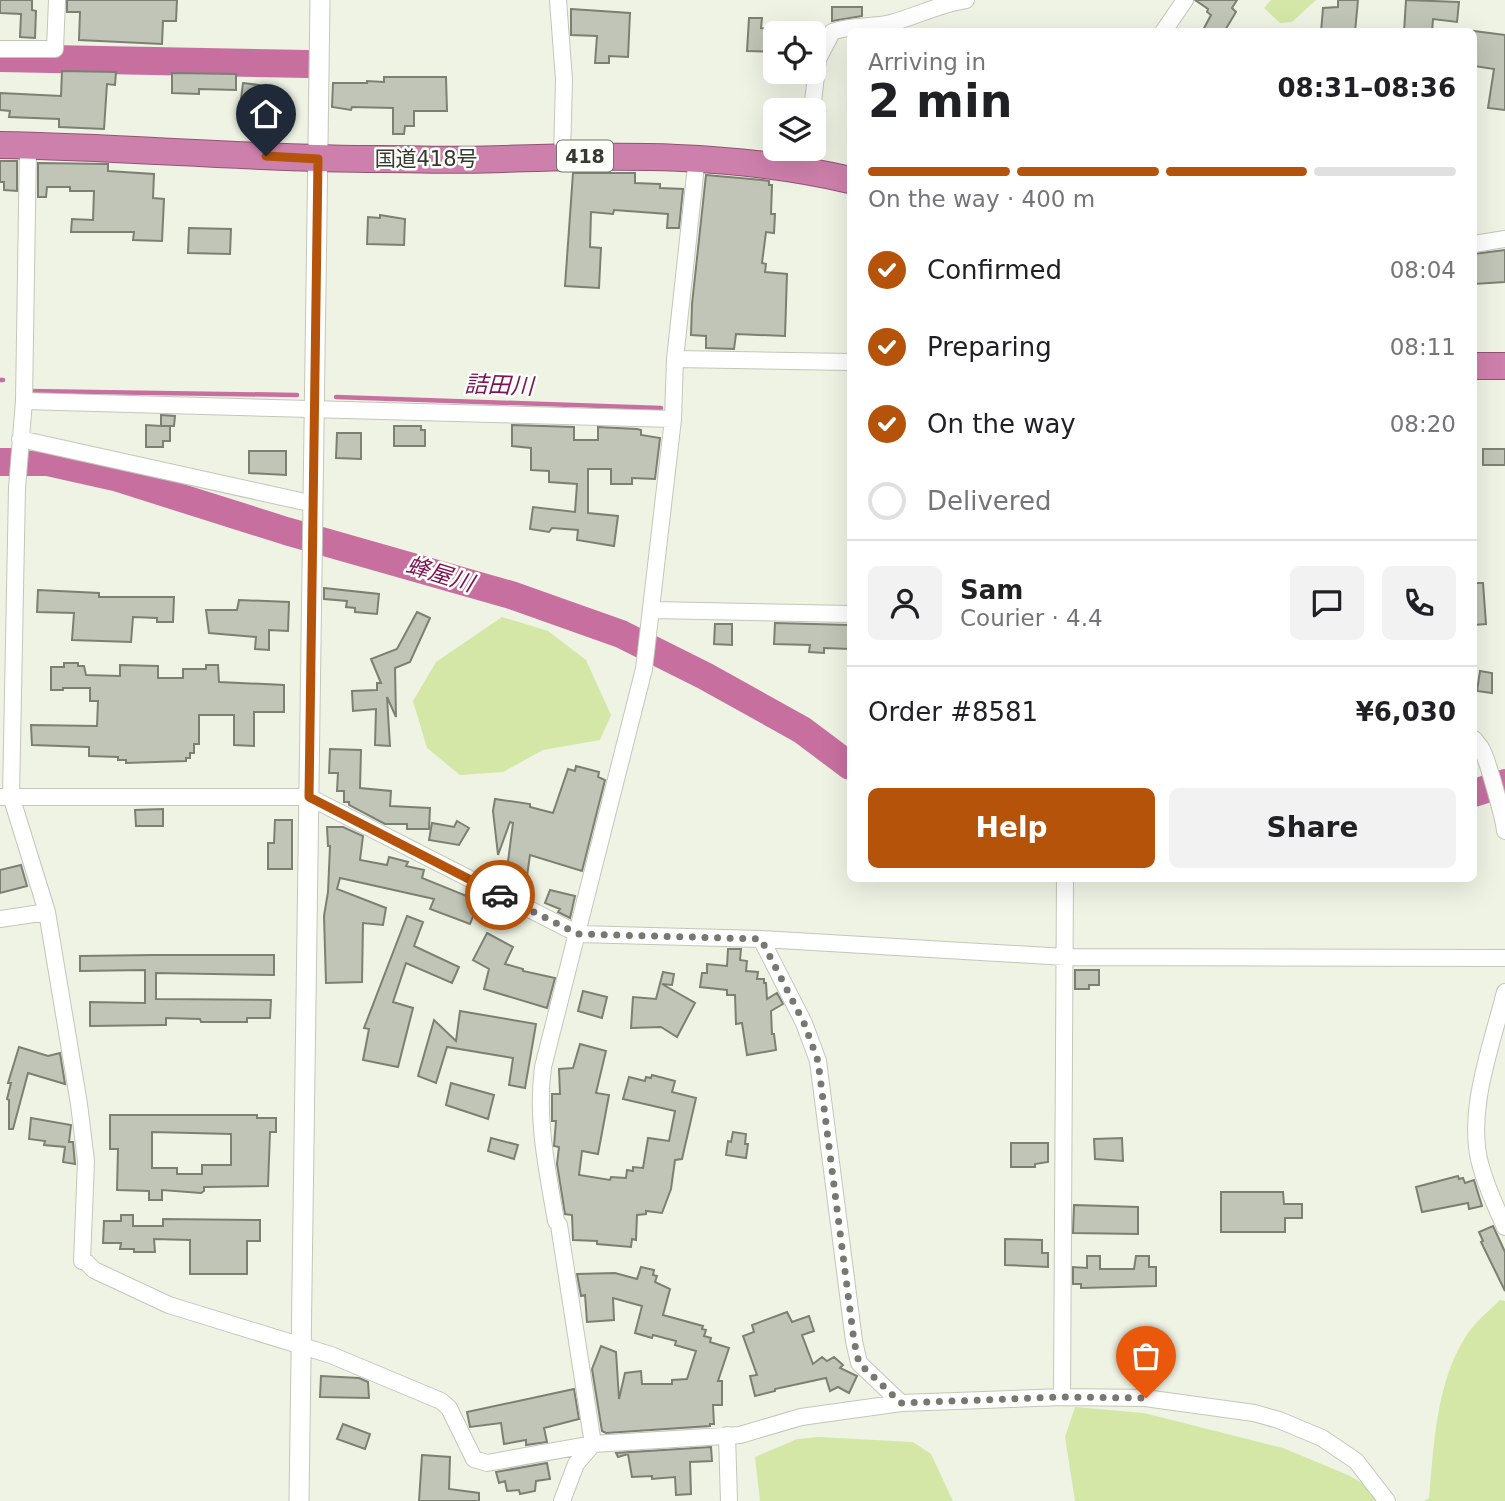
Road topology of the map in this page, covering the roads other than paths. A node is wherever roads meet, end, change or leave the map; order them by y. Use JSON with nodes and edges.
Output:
{"nodes":[{"id":1,"x":57,"y":0,"type":"edge"},
{"id":2,"x":320,"y":0,"type":"edge"},
{"id":3,"x":558,"y":0,"type":"edge"},
{"id":4,"x":966,"y":0,"type":"edge"},
{"id":5,"x":1185,"y":0,"type":"edge"},
{"id":6,"x":1166,"y":28,"type":"edge"},
{"id":7,"x":0,"y":49,"type":"edge"},
{"id":8,"x":813,"y":98,"type":"edge"},
{"id":9,"x":0,"y":145,"type":"edge"},
{"id":10,"x":28,"y":145,"type":"junction"},
{"id":11,"x":562,"y":156,"type":"junction"},
{"id":12,"x":698,"y":157,"type":"junction"},
{"id":13,"x":763,"y":158,"type":"edge"},
{"id":14,"x":318,"y":159,"type":"junction"},
{"id":15,"x":811,"y":161,"type":"edge"},
{"id":16,"x":847,"y":179,"type":"edge"},
{"id":17,"x":1505,"y":239,"type":"edge"},
{"id":18,"x":1477,"y":244,"type":"edge"},
{"id":19,"x":675,"y":359,"type":"junction"},
{"id":20,"x":847,"y":362,"type":"edge"},
{"id":21,"x":1477,"y":366,"type":"edge"},
{"id":22,"x":1505,"y":366,"type":"edge"},
{"id":23,"x":24,"y":401,"type":"junction"},
{"id":24,"x":315,"y":410,"type":"junction"},
{"id":25,"x":673,"y":419,"type":"junction"},
{"id":26,"x":20,"y":443,"type":"junction"},
{"id":27,"x":314,"y":509,"type":"junction"},
{"id":28,"x":847,"y":614,"type":"edge"},
{"id":29,"x":651,"y":617,"type":"junction"},
{"id":30,"x":1477,"y":743,"type":"edge"},
{"id":31,"x":5,"y":796,"type":"edge"},
{"id":32,"x":309,"y":797,"type":"junction"},
{"id":33,"x":1505,"y":831,"type":"edge"},
{"id":34,"x":1065,"y":882,"type":"edge"},
{"id":35,"x":47,"y":912,"type":"junction"},
{"id":36,"x":0,"y":919,"type":"edge"},
{"id":37,"x":578,"y":934,"type":"junction"},
{"id":38,"x":761,"y":939,"type":"junction"},
{"id":39,"x":1066,"y":957,"type":"junction"},
{"id":40,"x":1505,"y":958,"type":"edge"},
{"id":41,"x":1505,"y":992,"type":"edge"},
{"id":42,"x":1505,"y":1227,"type":"edge"},
{"id":43,"x":300,"y":1345,"type":"junction"},
{"id":44,"x":1062,"y":1397,"type":"junction"},
{"id":45,"x":901,"y":1403,"type":"junction"},
{"id":46,"x":727,"y":1436,"type":"junction"},
{"id":47,"x":593,"y":1444,"type":"junction"},
{"id":48,"x":299,"y":1501,"type":"edge"},
{"id":49,"x":562,"y":1501,"type":"edge"},
{"id":50,"x":729,"y":1501,"type":"edge"},
{"id":51,"x":1387,"y":1501,"type":"edge"}],
"edges":[{"from":1,"to":7,"type":"street"},
{"from":2,"to":14,"type":"street"},
{"from":3,"to":11,"type":"street"},
{"from":4,"to":8,"type":"street"},
{"from":5,"to":6,"type":"street"},
{"from":9,"to":10,"type":"highway","name":"国道418号","number":"418"},
{"from":10,"to":14,"type":"highway","name":"国道418号","number":"418"},
{"from":10,"to":23,"type":"street"},
{"from":11,"to":12,"type":"highway","name":"国道418号","number":"418"},
{"from":11,"to":14,"type":"highway","name":"国道418号","number":"418"},
{"from":12,"to":13,"type":"highway","name":"国道418号","number":"418"},
{"from":12,"to":19,"type":"street"},
{"from":14,"to":24,"type":"street"},
{"from":15,"to":16,"type":"highway","name":"国道418号","number":"418"},
{"from":17,"to":18,"type":"street"},
{"from":19,"to":20,"type":"street"},
{"from":19,"to":25,"type":"street"},
{"from":21,"to":22,"type":"highway"},
{"from":23,"to":24,"type":"street"},
{"from":23,"to":26,"type":"street"},
{"from":24,"to":25,"type":"street"},
{"from":24,"to":27,"type":"street"},
{"from":25,"to":29,"type":"street"},
{"from":26,"to":27,"type":"street"},
{"from":26,"to":31,"type":"street"},
{"from":27,"to":32,"type":"street"},
{"from":28,"to":29,"type":"street"},
{"from":29,"to":37,"type":"street"},
{"from":30,"to":33,"type":"street"},
{"from":31,"to":32,"type":"street"},
{"from":31,"to":35,"type":"street"},
{"from":32,"to":37,"type":"street"},
{"from":32,"to":43,"type":"street"},
{"from":34,"to":39,"type":"street"},
{"from":35,"to":36,"type":"street"},
{"from":35,"to":43,"type":"street"},
{"from":37,"to":38,"type":"street"},
{"from":37,"to":47,"type":"street"},
{"from":38,"to":39,"type":"street"},
{"from":38,"to":45,"type":"street"},
{"from":39,"to":40,"type":"street"},
{"from":39,"to":44,"type":"street"},
{"from":41,"to":42,"type":"street"},
{"from":43,"to":47,"type":"street"},
{"from":43,"to":48,"type":"street"},
{"from":44,"to":45,"type":"street"},
{"from":44,"to":51,"type":"street"},
{"from":45,"to":46,"type":"street"},
{"from":46,"to":47,"type":"street"},
{"from":46,"to":50,"type":"street"},
{"from":47,"to":49,"type":"street"}]}
